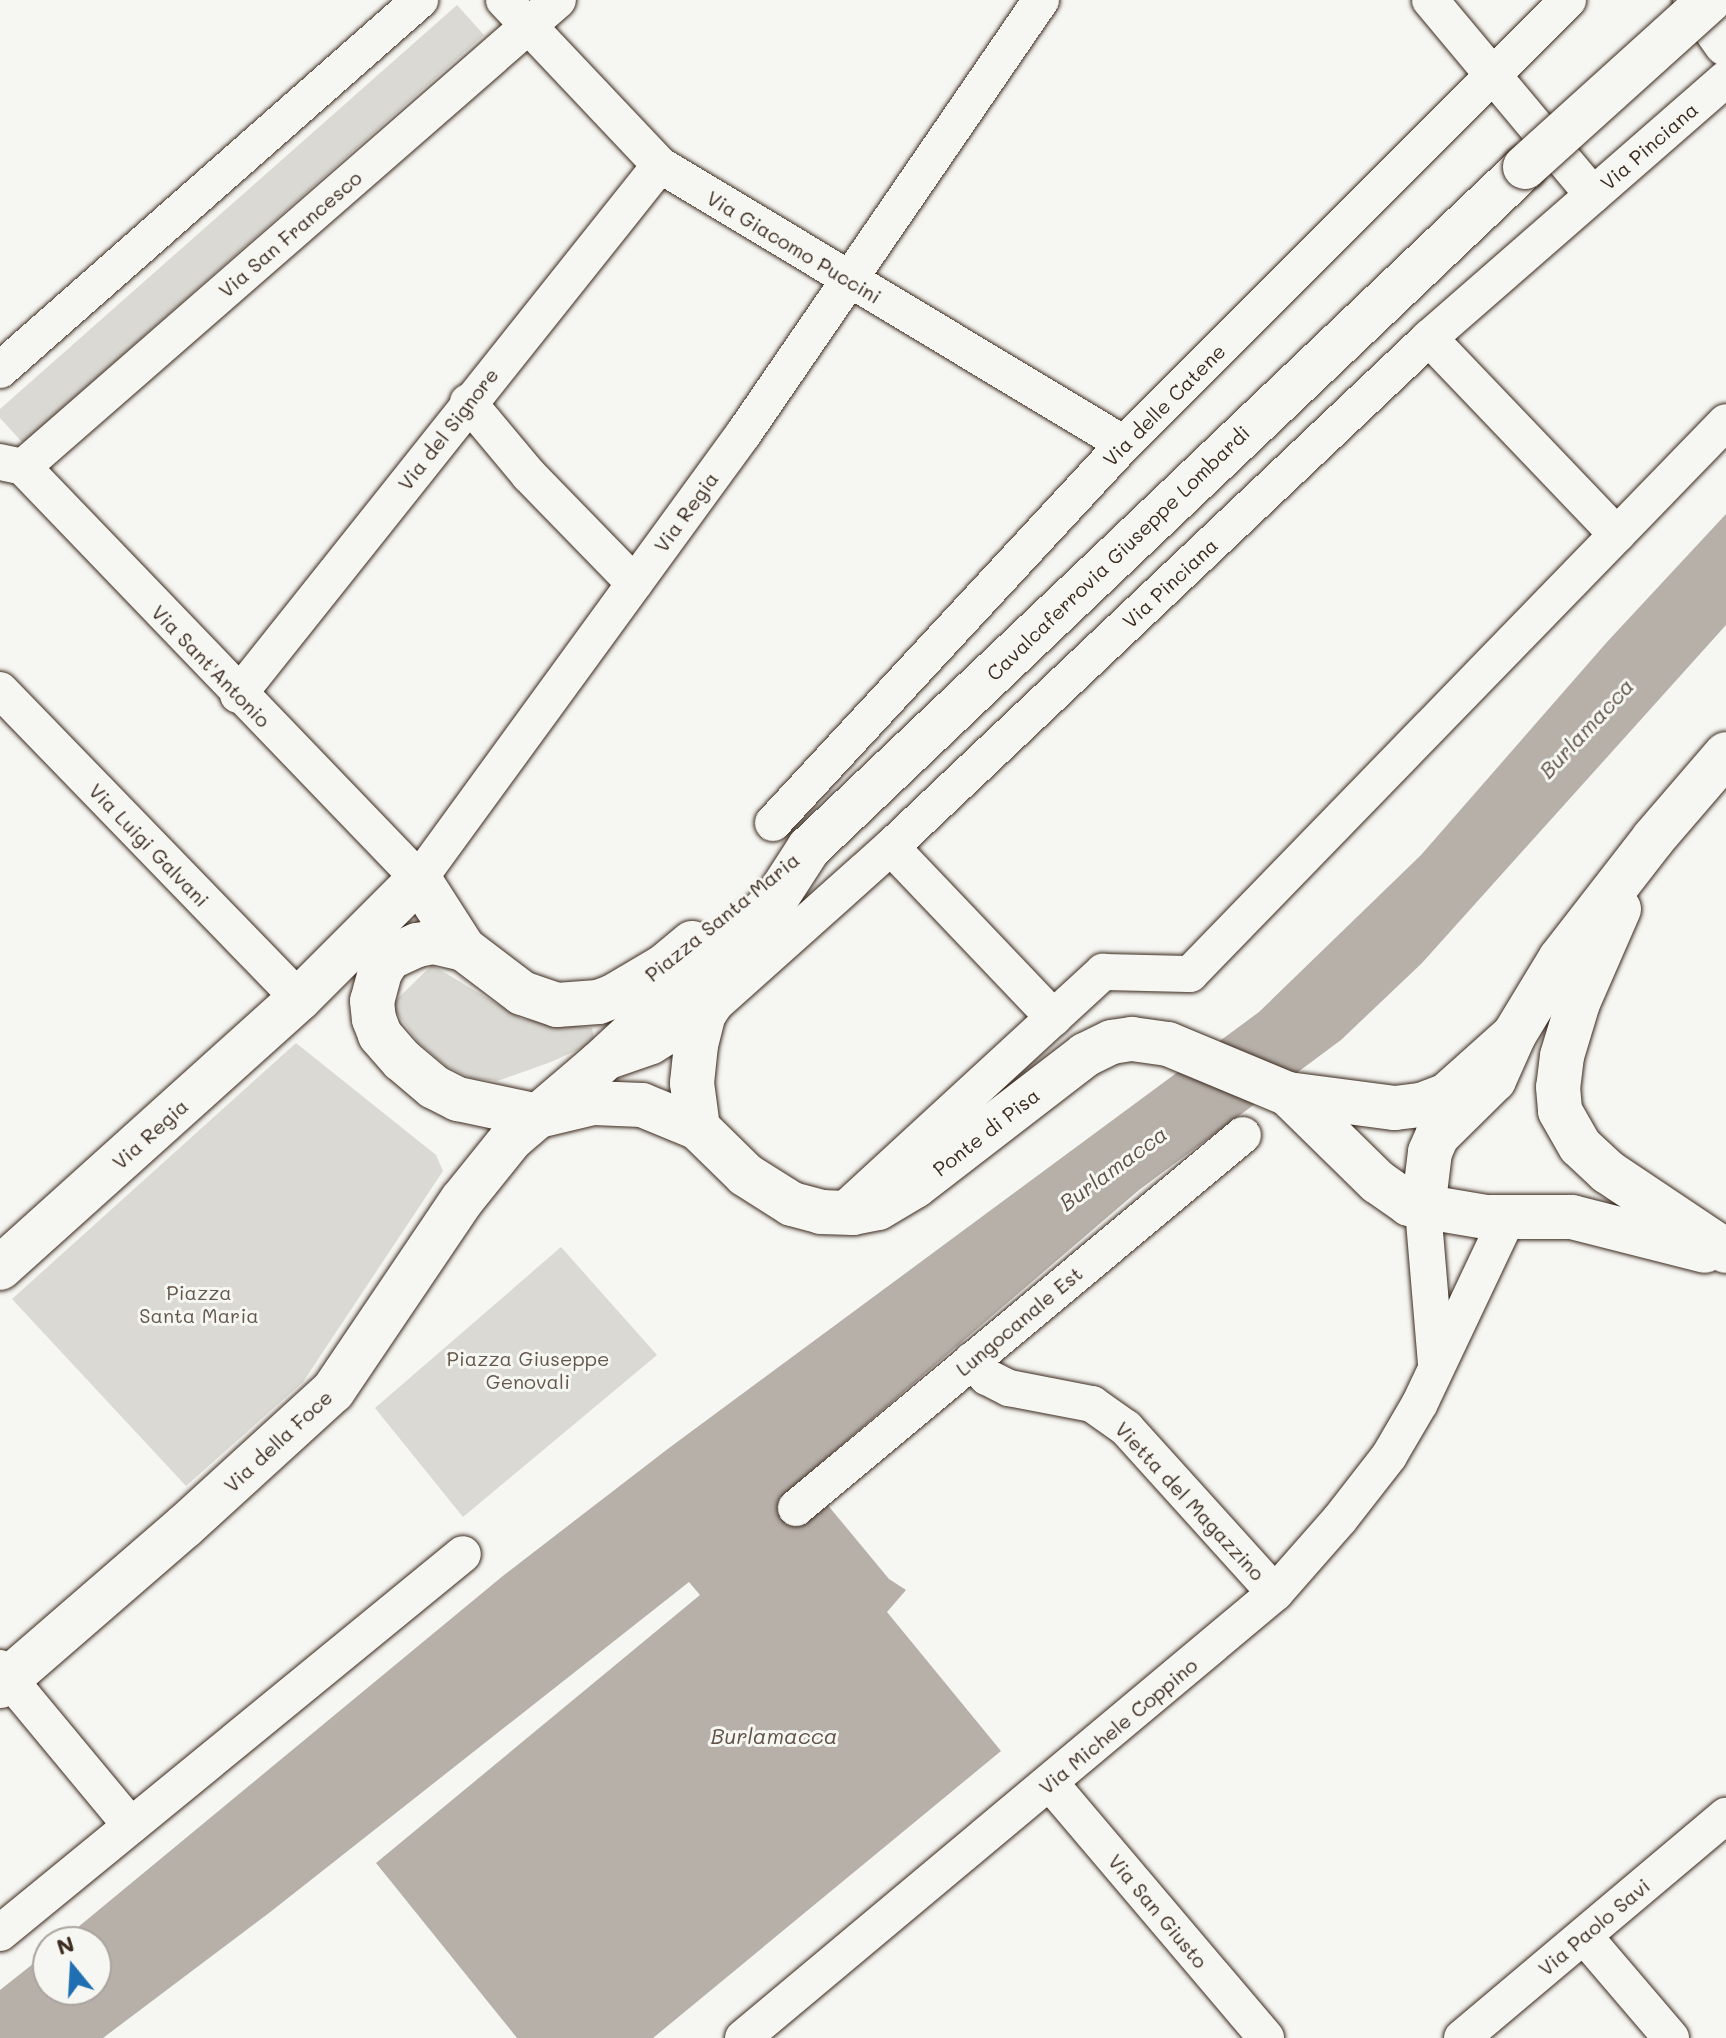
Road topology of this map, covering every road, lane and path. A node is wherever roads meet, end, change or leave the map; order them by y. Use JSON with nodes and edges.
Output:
{"nodes":[{"id":1,"x":420,"y":0,"type":"edge"},
{"id":2,"x":504,"y":0,"type":"edge"},
{"id":3,"x":558,"y":0,"type":"edge"},
{"id":4,"x":1041,"y":0,"type":"edge"},
{"id":5,"x":1430,"y":0,"type":"edge"},
{"id":6,"x":1568,"y":0,"type":"edge"},
{"id":7,"x":1695,"y":0,"type":"edge"},
{"id":8,"x":1710,"y":0,"type":"edge"},
{"id":9,"x":528,"y":26,"type":"junction"},
{"id":10,"x":1726,"y":44,"type":"edge"},
{"id":11,"x":1492,"y":76,"type":"junction"},
{"id":12,"x":1726,"y":79,"type":"edge"},
{"id":13,"x":660,"y":165,"type":"junction"},
{"id":14,"x":1593,"y":195,"type":"junction"},
{"id":15,"x":850,"y":280,"type":"junction"},
{"id":16,"x":1429,"y":338,"type":"junction"},
{"id":17,"x":0,"y":370,"type":"edge"},
{"id":18,"x":468,"y":402,"type":"junction"},
{"id":19,"x":1726,"y":422,"type":"edge"},
{"id":20,"x":1124,"y":444,"type":"junction"},
{"id":21,"x":12,"y":465,"type":"edge"},
{"id":22,"x":1617,"y":535,"type":"junction"},
{"id":23,"x":634,"y":583,"type":"junction"},
{"id":24,"x":0,"y":690,"type":"edge"},
{"id":25,"x":238,"y":695,"type":"junction"},
{"id":26,"x":1726,"y":754,"type":"edge"},
{"id":27,"x":773,"y":823,"type":"dead end"},
{"id":28,"x":1653,"y":839,"type":"junction"},
{"id":29,"x":891,"y":847,"type":"junction"},
{"id":30,"x":809,"y":848,"type":"junction"},
{"id":31,"x":419,"y":879,"type":"junction"},
{"id":32,"x":774,"y":902,"type":"junction"},
{"id":33,"x":464,"y":949,"type":"junction"},
{"id":34,"x":389,"y":958,"type":"junction"},
{"id":35,"x":299,"y":999,"type":"junction"},
{"id":36,"x":704,"y":1014,"type":"junction"},
{"id":37,"x":1054,"y":1018,"type":"junction"},
{"id":38,"x":1514,"y":1035,"type":"junction"},
{"id":39,"x":600,"y":1063,"type":"junction"},
{"id":40,"x":1288,"y":1094,"type":"junction"},
{"id":41,"x":538,"y":1116,"type":"junction"},
{"id":42,"x":698,"y":1128,"type":"junction"},
{"id":43,"x":1243,"y":1135,"type":"dead end"},
{"id":44,"x":1423,"y":1209,"type":"junction"},
{"id":45,"x":842,"y":1212,"type":"junction"},
{"id":46,"x":1508,"y":1217,"type":"junction"},
{"id":47,"x":1726,"y":1254,"type":"edge"},
{"id":48,"x":0,"y":1268,"type":"edge"},
{"id":49,"x":972,"y":1360,"type":"junction"},
{"id":50,"x":1436,"y":1364,"type":"junction"},
{"id":51,"x":796,"y":1508,"type":"dead end"},
{"id":52,"x":463,"y":1554,"type":"dead end"},
{"id":53,"x":1275,"y":1593,"type":"junction"},
{"id":54,"x":3,"y":1678,"type":"edge"},
{"id":55,"x":1050,"y":1783,"type":"junction"},
{"id":56,"x":1726,"y":1816,"type":"edge"},
{"id":57,"x":131,"y":1826,"type":"junction"},
{"id":58,"x":0,"y":1933,"type":"edge"},
{"id":59,"x":1584,"y":1936,"type":"junction"},
{"id":60,"x":743,"y":2038,"type":"edge"},
{"id":61,"x":1266,"y":2038,"type":"edge"},
{"id":62,"x":1462,"y":2038,"type":"edge"},
{"id":63,"x":1671,"y":2038,"type":"edge"}],
"edges":[{"from":1,"to":17,"type":"street"},
{"from":2,"to":9,"type":"street","name":"Via Giacomo Puccini"},
{"from":3,"to":9,"type":"street","name":"Via San Francesco"},
{"from":4,"to":15,"type":"street","name":"Via Regia"},
{"from":5,"to":11,"type":"street"},
{"from":6,"to":11,"type":"street","name":"Via delle Catene"},
{"from":7,"to":10,"type":"street"},
{"from":8,"to":30,"type":"street","name":"Cavalcaferrovia Giuseppe Lombardi","bridge":true},
{"from":9,"to":13,"type":"street","name":"Via Giacomo Puccini"},
{"from":9,"to":21,"type":"street","name":"Via San Francesco"},
{"from":11,"to":14,"type":"street"},
{"from":11,"to":20,"type":"street","name":"Via delle Catene"},
{"from":12,"to":14,"type":"street","name":"Via Pinciana"},
{"from":13,"to":15,"type":"street","name":"Via Giacomo Puccini"},
{"from":13,"to":18,"type":"street","name":"Via del Signore"},
{"from":14,"to":16,"type":"street","name":"Via Pinciana"},
{"from":15,"to":20,"type":"street","name":"Via Giacomo Puccini"},
{"from":15,"to":23,"type":"street","name":"Via Regia"},
{"from":16,"to":22,"type":"street"},
{"from":16,"to":29,"type":"street","name":"Via Pinciana"},
{"from":18,"to":23,"type":"street"},
{"from":18,"to":25,"type":"street","name":"Via del Signore"},
{"from":19,"to":22,"type":"street"},
{"from":20,"to":27,"type":"street","name":"Via delle Catene"},
{"from":21,"to":25,"type":"street","name":"Via Sant'Antonio"},
{"from":22,"to":37,"type":"street"},
{"from":23,"to":31,"type":"street","name":"Via Regia"},
{"from":24,"to":35,"type":"street","name":"Via Luigi Galvani"},
{"from":25,"to":31,"type":"street","name":"Via Sant'Antonio"},
{"from":26,"to":28,"type":"street"},
{"from":28,"to":38,"type":"street"},
{"from":28,"to":47,"type":"street"},
{"from":29,"to":36,"type":"street","name":"Via Pinciana"},
{"from":29,"to":37,"type":"street"},
{"from":30,"to":32,"type":"street","name":"Cavalcaferrovia Giuseppe Lombardi"},
{"from":30,"to":33,"type":"street","name":"Piazza Santa Maria"},
{"from":31,"to":33,"type":"street","name":"Piazza Santa Maria"},
{"from":31,"to":35,"type":"street","name":"Via Regia"},
{"from":32,"to":36,"type":"street"},
{"from":32,"to":39,"type":"street","name":"Cavalcaferrovia Giuseppe Lombardi"},
{"from":33,"to":34,"type":"street"},
{"from":34,"to":35,"type":"street","name":"Via Regia"},
{"from":34,"to":41,"type":"street"},
{"from":35,"to":48,"type":"street","name":"Via Regia"},
{"from":36,"to":39,"type":"street","name":"Via Pinciana"},
{"from":36,"to":42,"type":"street"},
{"from":37,"to":45,"type":"street"},
{"from":38,"to":40,"type":"street"},
{"from":38,"to":44,"type":"street"},
{"from":39,"to":41,"type":"street","name":"Cavalcaferrovia Giuseppe Lombardi"},
{"from":40,"to":44,"type":"street"},
{"from":40,"to":45,"type":"street","name":"Ponte di Pisa"},
{"from":41,"to":42,"type":"street"},
{"from":41,"to":54,"type":"street","name":"Via della Foce"},
{"from":42,"to":45,"type":"street","name":"Ponte di Pisa"},
{"from":43,"to":49,"type":"street","name":"Lungocanale Est"},
{"from":44,"to":46,"type":"street"},
{"from":44,"to":50,"type":"street","name":"Via Michele Coppino"},
{"from":46,"to":47,"type":"street"},
{"from":46,"to":50,"type":"street","name":"Via Michele Coppino"},
{"from":49,"to":51,"type":"street","name":"Lungocanale Est"},
{"from":49,"to":53,"type":"street","name":"Vietta del Magazzino"},
{"from":50,"to":53,"type":"street","name":"Via Michele Coppino"},
{"from":52,"to":57,"type":"street"},
{"from":53,"to":55,"type":"street","name":"Via Michele Coppino"},
{"from":54,"to":57,"type":"street"},
{"from":55,"to":60,"type":"street","name":"Via Michele Coppino"},
{"from":55,"to":61,"type":"street","name":"Via San Giusto"},
{"from":56,"to":59,"type":"street","name":"Via Paolo Savi"},
{"from":57,"to":58,"type":"street"},
{"from":59,"to":62,"type":"street","name":"Via Paolo Savi"},
{"from":59,"to":63,"type":"street"}]}
